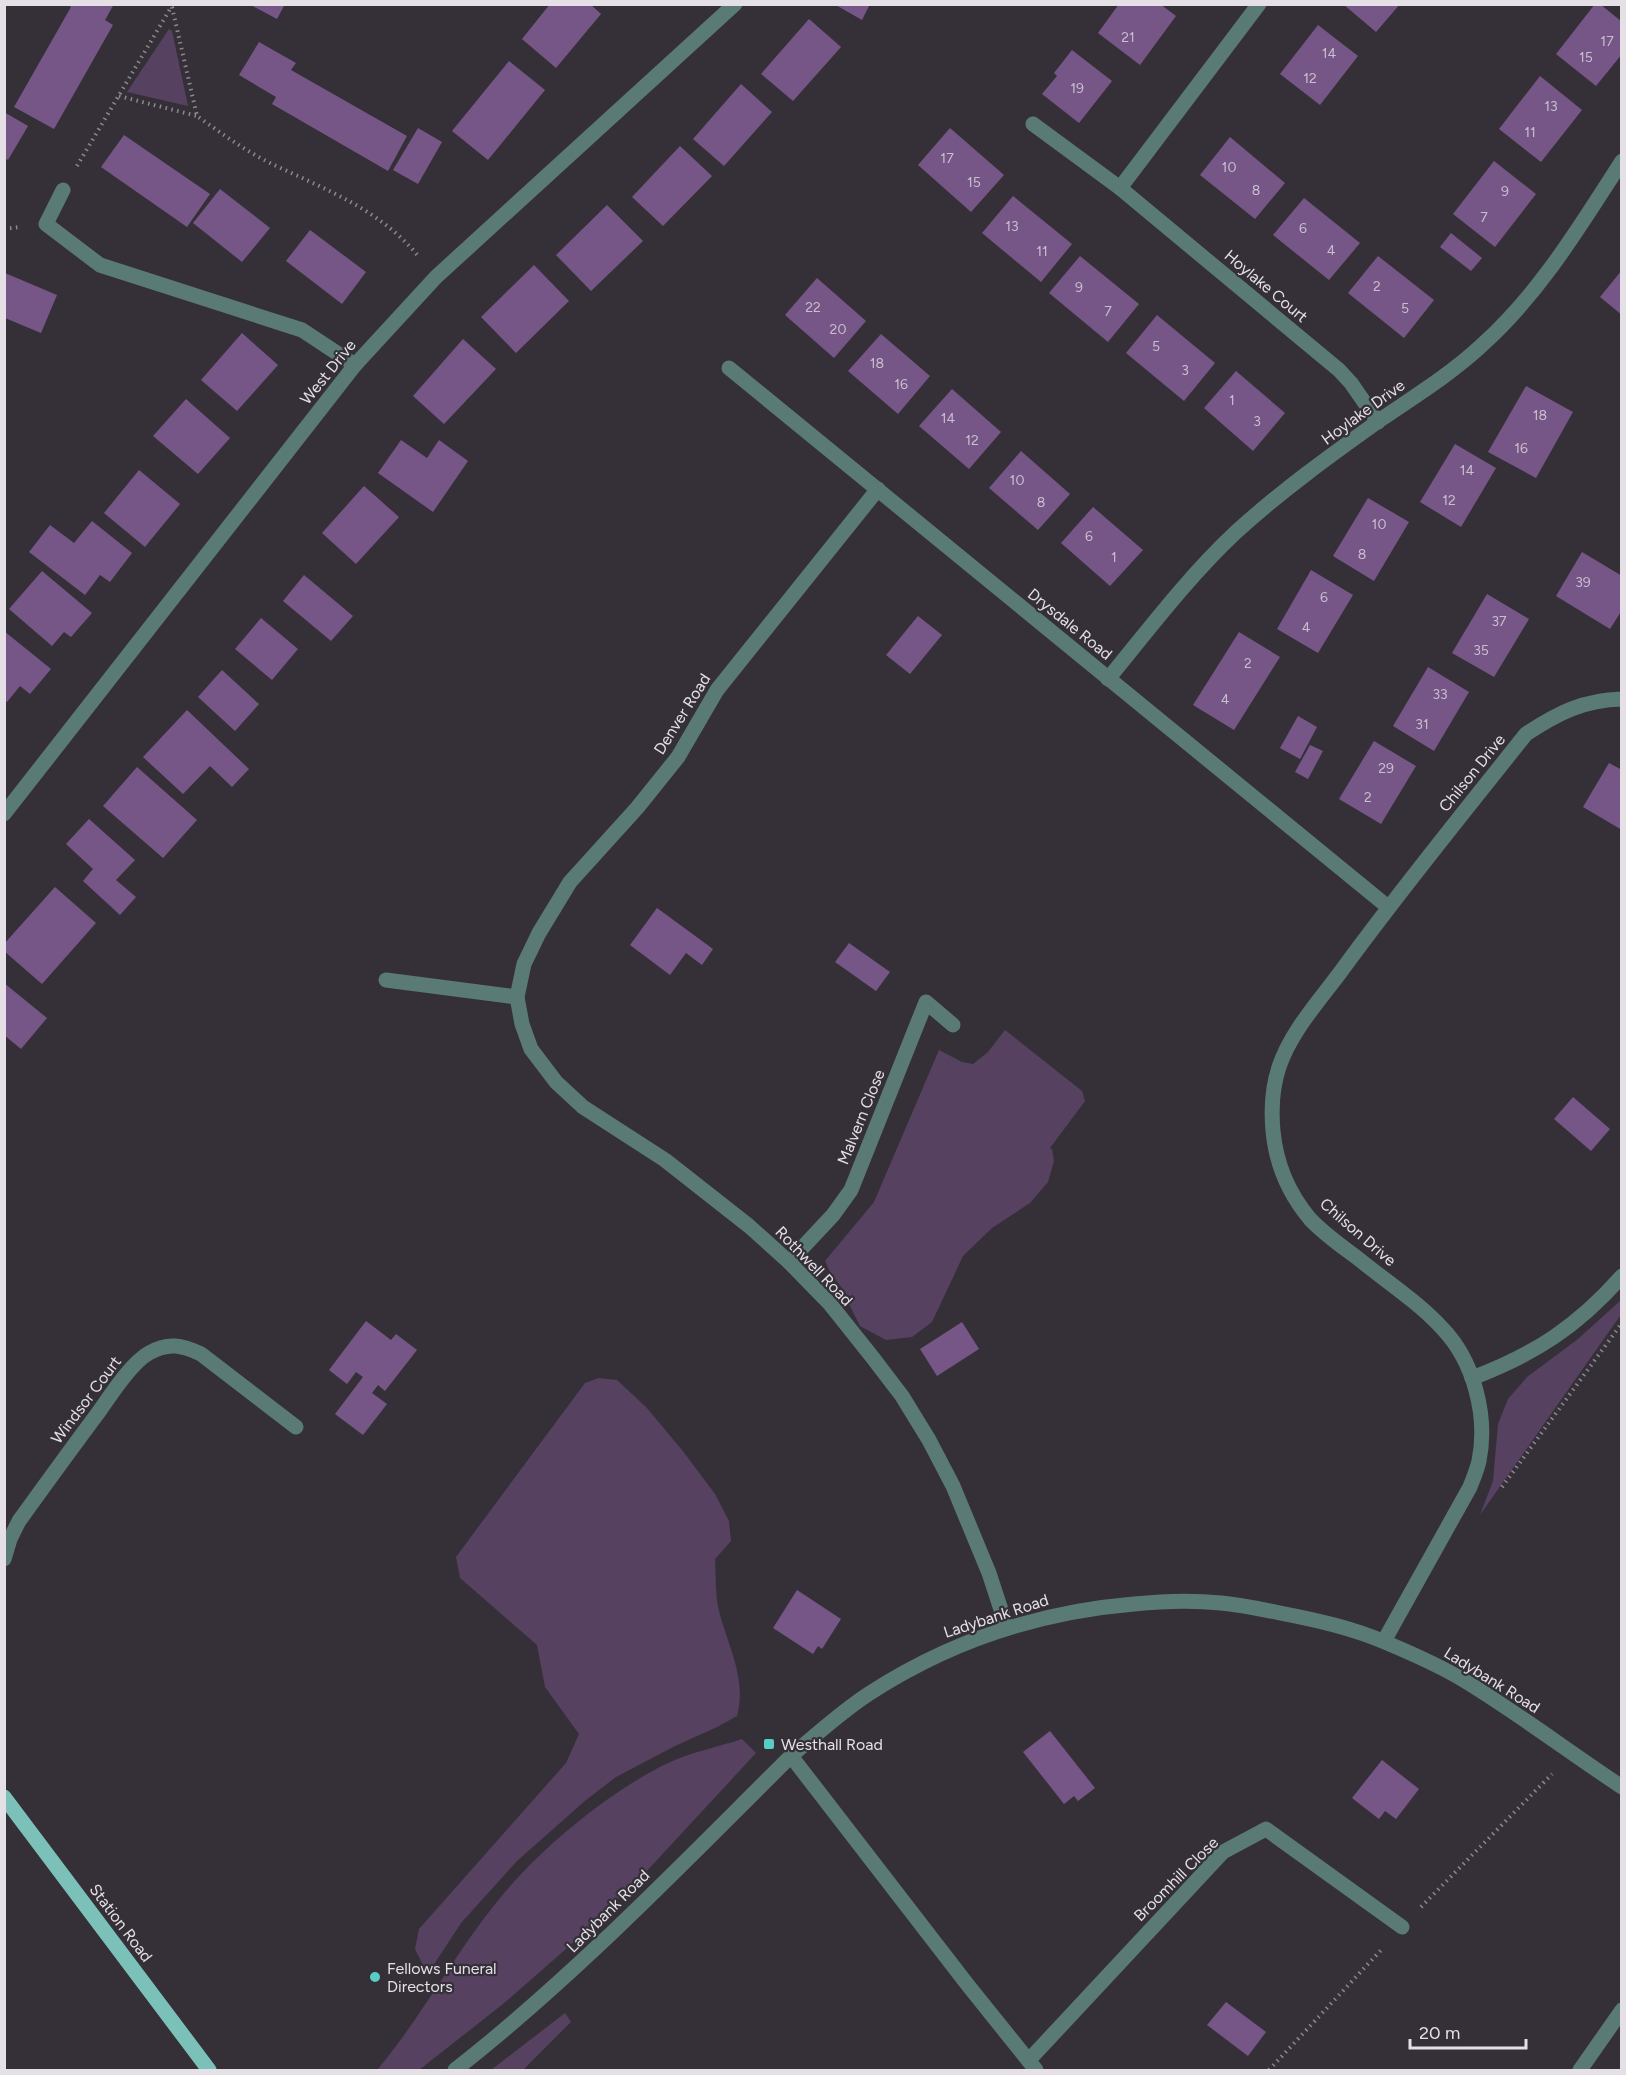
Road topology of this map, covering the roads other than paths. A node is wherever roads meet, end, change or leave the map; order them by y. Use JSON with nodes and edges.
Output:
{"nodes":[{"id":1,"x":735,"y":4,"type":"edge"},
{"id":2,"x":1259,"y":4,"type":"edge"},
{"id":3,"x":1033,"y":124,"type":"dead end"},
{"id":4,"x":1622,"y":161,"type":"edge"},
{"id":5,"x":1120,"y":188,"type":"junction"},
{"id":6,"x":63,"y":190,"type":"road end"},
{"id":7,"x":355,"y":366,"type":"junction"},
{"id":8,"x":729,"y":368,"type":"dead end"},
{"id":9,"x":1378,"y":422,"type":"junction"},
{"id":10,"x":878,"y":489,"type":"junction"},
{"id":11,"x":1108,"y":679,"type":"junction"},
{"id":12,"x":1622,"y":699,"type":"edge"},
{"id":13,"x":4,"y":814,"type":"edge"},
{"id":14,"x":1388,"y":907,"type":"junction"},
{"id":15,"x":386,"y":980,"type":"dead end"},
{"id":16,"x":517,"y":997,"type":"junction"},
{"id":17,"x":953,"y":1025,"type":"dead end"},
{"id":18,"x":789,"y":1262,"type":"junction"},
{"id":19,"x":1622,"y":1276,"type":"edge"},
{"id":20,"x":1472,"y":1378,"type":"junction"},
{"id":21,"x":296,"y":1427,"type":"dead end"},
{"id":22,"x":4,"y":1559,"type":"edge"},
{"id":23,"x":1007,"y":1628,"type":"junction"},
{"id":24,"x":1384,"y":1641,"type":"junction"},
{"id":25,"x":791,"y":1756,"type":"junction"},
{"id":26,"x":1622,"y":1787,"type":"edge"},
{"id":27,"x":4,"y":1797,"type":"edge"},
{"id":28,"x":1402,"y":1927,"type":"dead end"},
{"id":29,"x":1622,"y":2010,"type":"edge"},
{"id":30,"x":1032,"y":2065,"type":"edge"},
{"id":31,"x":209,"y":2070,"type":"edge"},
{"id":32,"x":455,"y":2070,"type":"edge"},
{"id":33,"x":1580,"y":2070,"type":"edge"}],
"edges":[{"from":1,"to":7,"type":"street","name":"West Drive"},
{"from":2,"to":5,"type":"street"},
{"from":3,"to":5,"type":"street","name":"Hoylake Court"},
{"from":4,"to":9,"type":"street","name":"Hoylake Drive"},
{"from":5,"to":9,"type":"street","name":"Hoylake Court"},
{"from":6,"to":7,"type":"street"},
{"from":7,"to":13,"type":"street","name":"West Drive"},
{"from":8,"to":10,"type":"street","name":"Drysdale Road"},
{"from":9,"to":11,"type":"street","name":"Hoylake Drive"},
{"from":10,"to":11,"type":"street","name":"Drysdale Road"},
{"from":10,"to":16,"type":"street","name":"Denver Road"},
{"from":11,"to":14,"type":"street","name":"Drysdale Road"},
{"from":12,"to":14,"type":"street","name":"Chilson Drive"},
{"from":14,"to":20,"type":"street","name":"Chilson Drive"},
{"from":15,"to":16,"type":"street"},
{"from":16,"to":18,"type":"street","name":"Rothwell Road"},
{"from":17,"to":18,"type":"street","name":"Malvern Close"},
{"from":18,"to":23,"type":"street","name":"Rothwell Road"},
{"from":19,"to":20,"type":"street"},
{"from":20,"to":24,"type":"street","name":"Chilson Drive"},
{"from":21,"to":22,"type":"street","name":"Windsor Court"},
{"from":23,"to":24,"type":"street","name":"Ladybank Road"},
{"from":23,"to":25,"type":"street","name":"Ladybank Road"},
{"from":24,"to":26,"type":"street","name":"Ladybank Road"},
{"from":25,"to":30,"type":"street"},
{"from":25,"to":32,"type":"street","name":"Ladybank Road"},
{"from":27,"to":31,"type":"main road","name":"Station Road"},
{"from":28,"to":30,"type":"street","name":"Broomhill Close"},
{"from":29,"to":33,"type":"street"}]}
